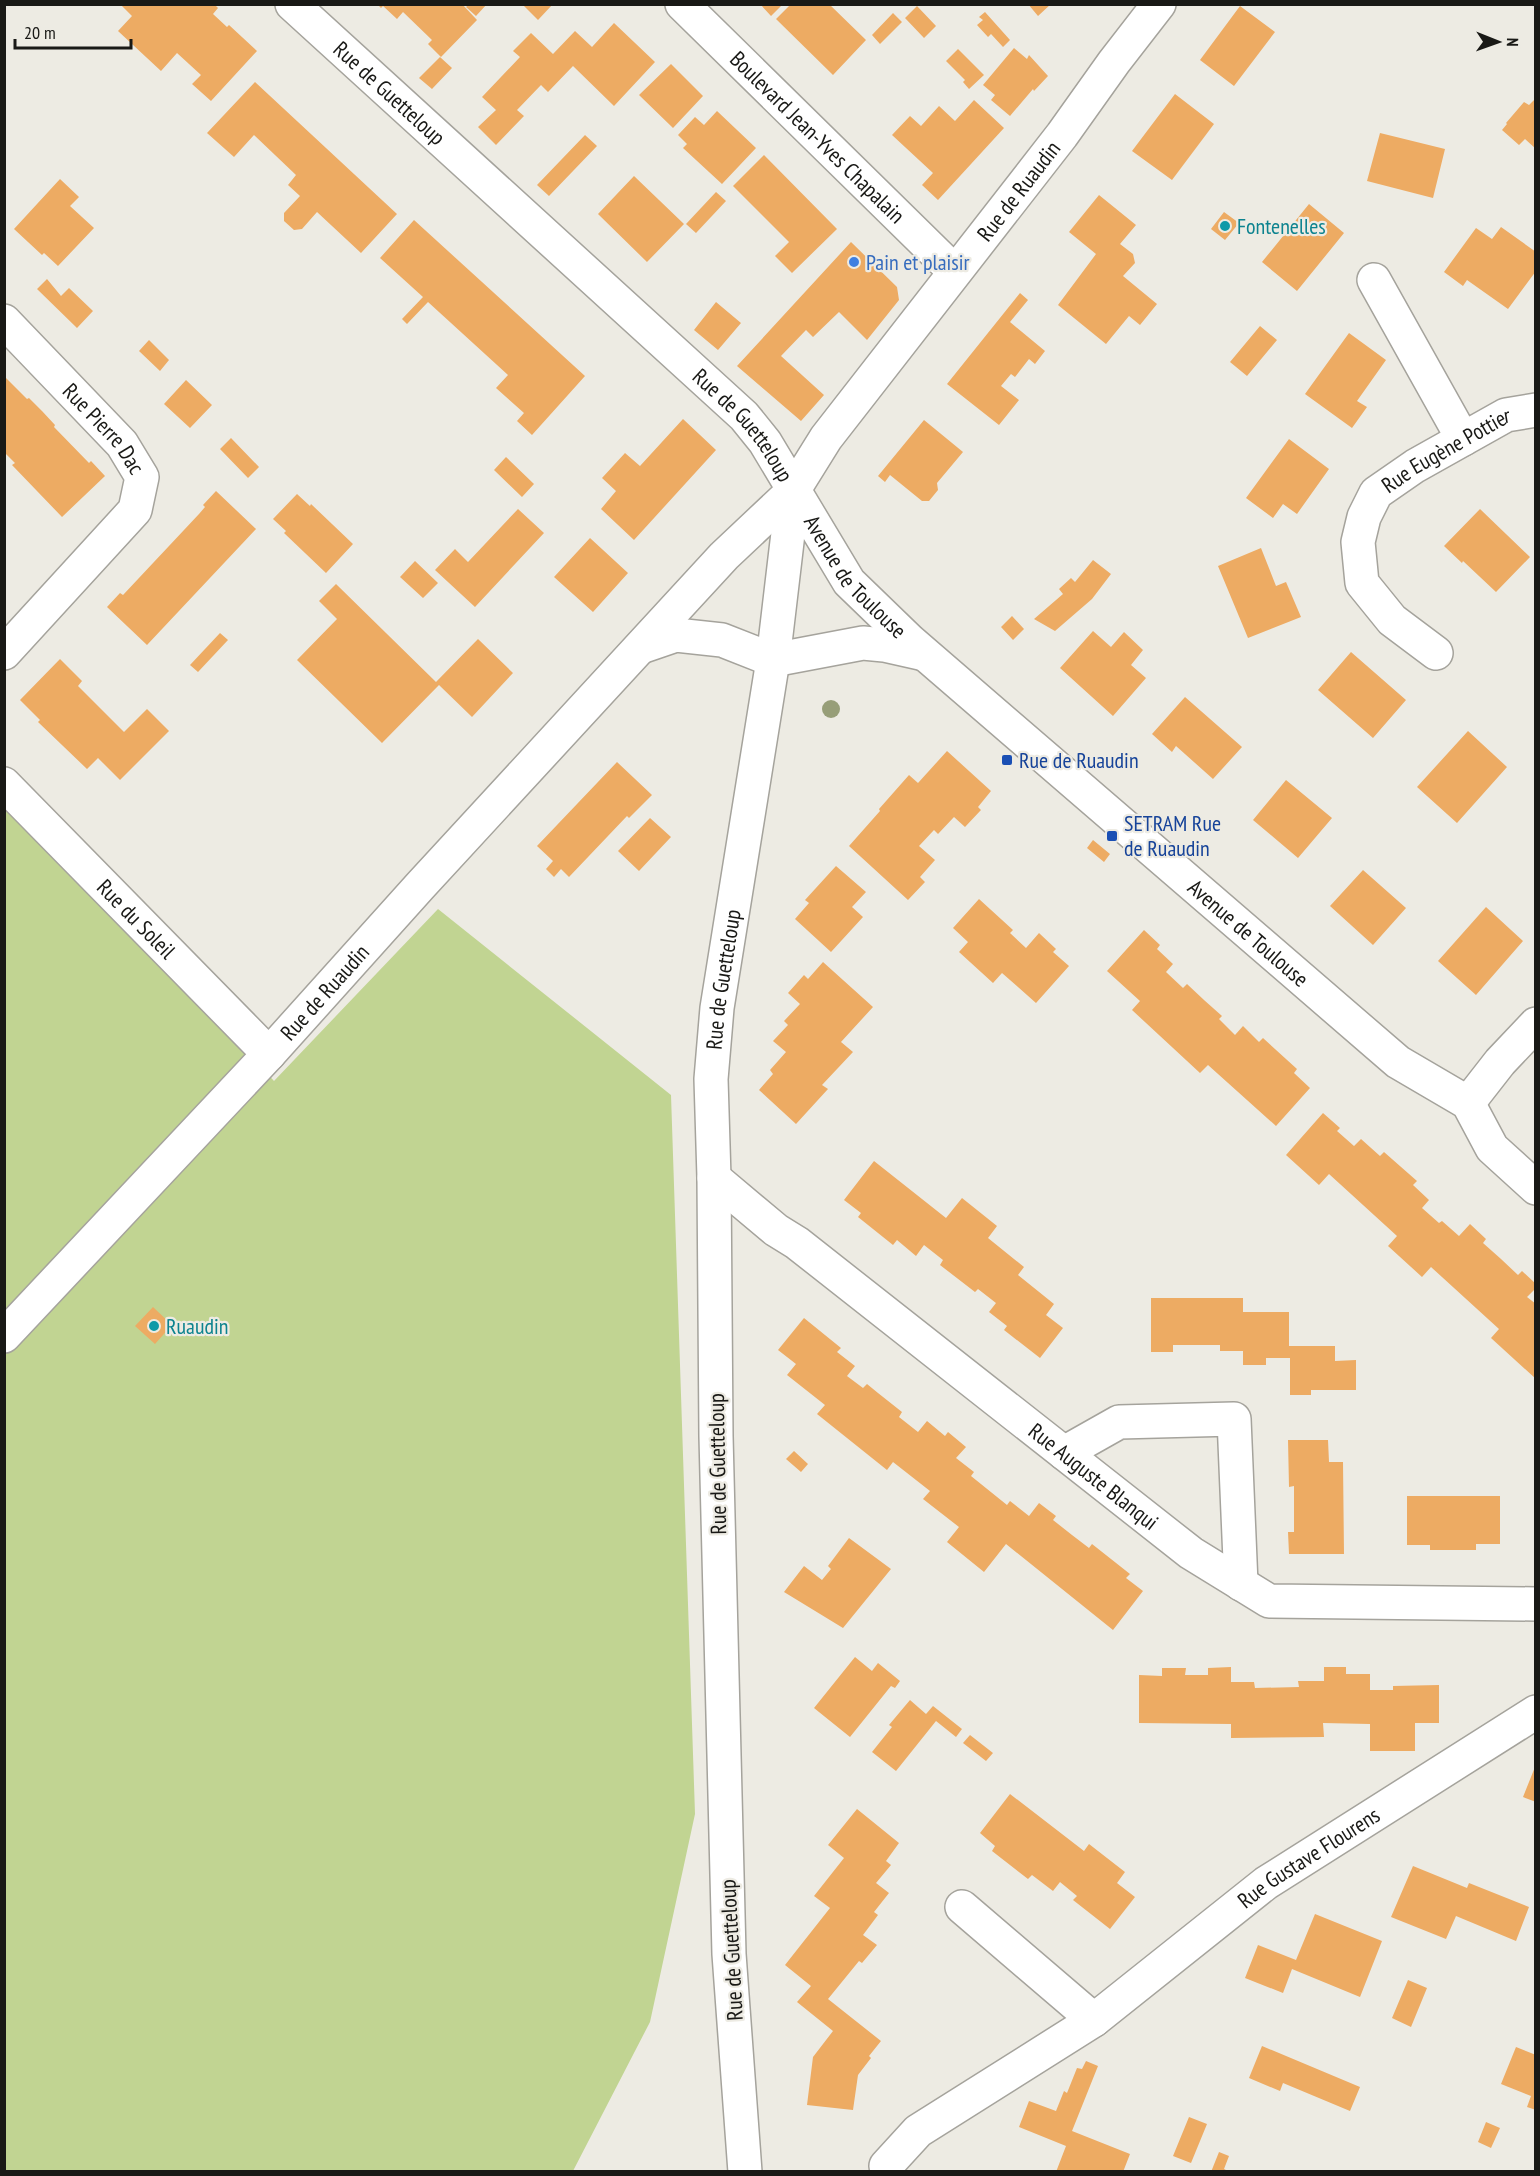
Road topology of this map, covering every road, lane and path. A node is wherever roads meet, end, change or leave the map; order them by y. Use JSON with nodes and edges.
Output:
{"nodes":[{"id":1,"x":292,"y":4,"type":"edge"},
{"id":2,"x":682,"y":4,"type":"edge"},
{"id":3,"x":1159,"y":4,"type":"edge"},
{"id":4,"x":954,"y":271,"type":"junction"},
{"id":5,"x":1374,"y":280,"type":"dead end"},
{"id":6,"x":4,"y":321,"type":"edge"},
{"id":7,"x":1536,"y":410,"type":"edge"},
{"id":8,"x":1463,"y":439,"type":"junction"},
{"id":9,"x":793,"y":491,"type":"junction"},
{"id":10,"x":641,"y":647,"type":"junction"},
{"id":11,"x":4,"y":653,"type":"edge"},
{"id":12,"x":1436,"y":653,"type":"dead end"},
{"id":13,"x":926,"y":655,"type":"junction"},
{"id":14,"x":773,"y":660,"type":"junction"},
{"id":15,"x":4,"y":784,"type":"edge"},
{"id":16,"x":1536,"y":1024,"type":"edge"},
{"id":17,"x":269,"y":1054,"type":"junction"},
{"id":18,"x":1468,"y":1103,"type":"junction"},
{"id":19,"x":714,"y":1178,"type":"junction"},
{"id":20,"x":1536,"y":1188,"type":"edge"},
{"id":21,"x":4,"y":1336,"type":"edge"},
{"id":22,"x":1064,"y":1453,"type":"junction"},
{"id":23,"x":1241,"y":1584,"type":"junction"},
{"id":24,"x":1536,"y":1604,"type":"edge"},
{"id":25,"x":1536,"y":1712,"type":"edge"},
{"id":26,"x":962,"y":1907,"type":"dead end"},
{"id":27,"x":1094,"y":2020,"type":"junction"},
{"id":28,"x":883,"y":2170,"type":"edge"},
{"id":29,"x":745,"y":2172,"type":"edge"}],
"edges":[{"from":1,"to":9,"type":"street","name":"Rue de Guetteloup"},
{"from":2,"to":4,"type":"street","name":"Boulevard Jean-Yves Chapalain"},
{"from":3,"to":4,"type":"street","name":"Rue de Ruaudin"},
{"from":4,"to":9,"type":"street","name":"Rue de Ruaudin"},
{"from":5,"to":8,"type":"street"},
{"from":6,"to":11,"type":"street","name":"Rue Pierre Dac"},
{"from":7,"to":8,"type":"street","name":"Rue Eugène Pottier"},
{"from":8,"to":12,"type":"street","name":"Rue Eugène Pottier"},
{"from":9,"to":10,"type":"street","name":"Rue de Ruaudin"},
{"from":9,"to":13,"type":"street","name":"Avenue de Toulouse"},
{"from":9,"to":14,"type":"street","name":"Rue de Guetteloup"},
{"from":10,"to":14,"type":"street","name":"Rue de Ruaudin"},
{"from":10,"to":17,"type":"street","name":"Rue de Ruaudin"},
{"from":13,"to":14,"type":"street","name":"Avenue de Toulouse"},
{"from":13,"to":18,"type":"street","name":"Avenue de Toulouse"},
{"from":14,"to":19,"type":"street","name":"Rue de Guetteloup"},
{"from":15,"to":17,"type":"street","name":"Rue du Soleil"},
{"from":16,"to":18,"type":"street"},
{"from":17,"to":21,"type":"street","name":"Rue de Ruaudin"},
{"from":18,"to":20,"type":"street"},
{"from":19,"to":22,"type":"street","name":"Rue Auguste Blanqui"},
{"from":19,"to":29,"type":"street","name":"Rue de Guetteloup"},
{"from":22,"to":23,"type":"street","name":"Rue Auguste Blanqui"},
{"from":22,"to":23,"type":"street"},
{"from":23,"to":24,"type":"street","name":"Rue Auguste Blanqui"},
{"from":25,"to":27,"type":"street","name":"Rue Gustave Flourens"},
{"from":26,"to":27,"type":"street"},
{"from":27,"to":28,"type":"street","name":"Rue Gustave Flourens"}]}
